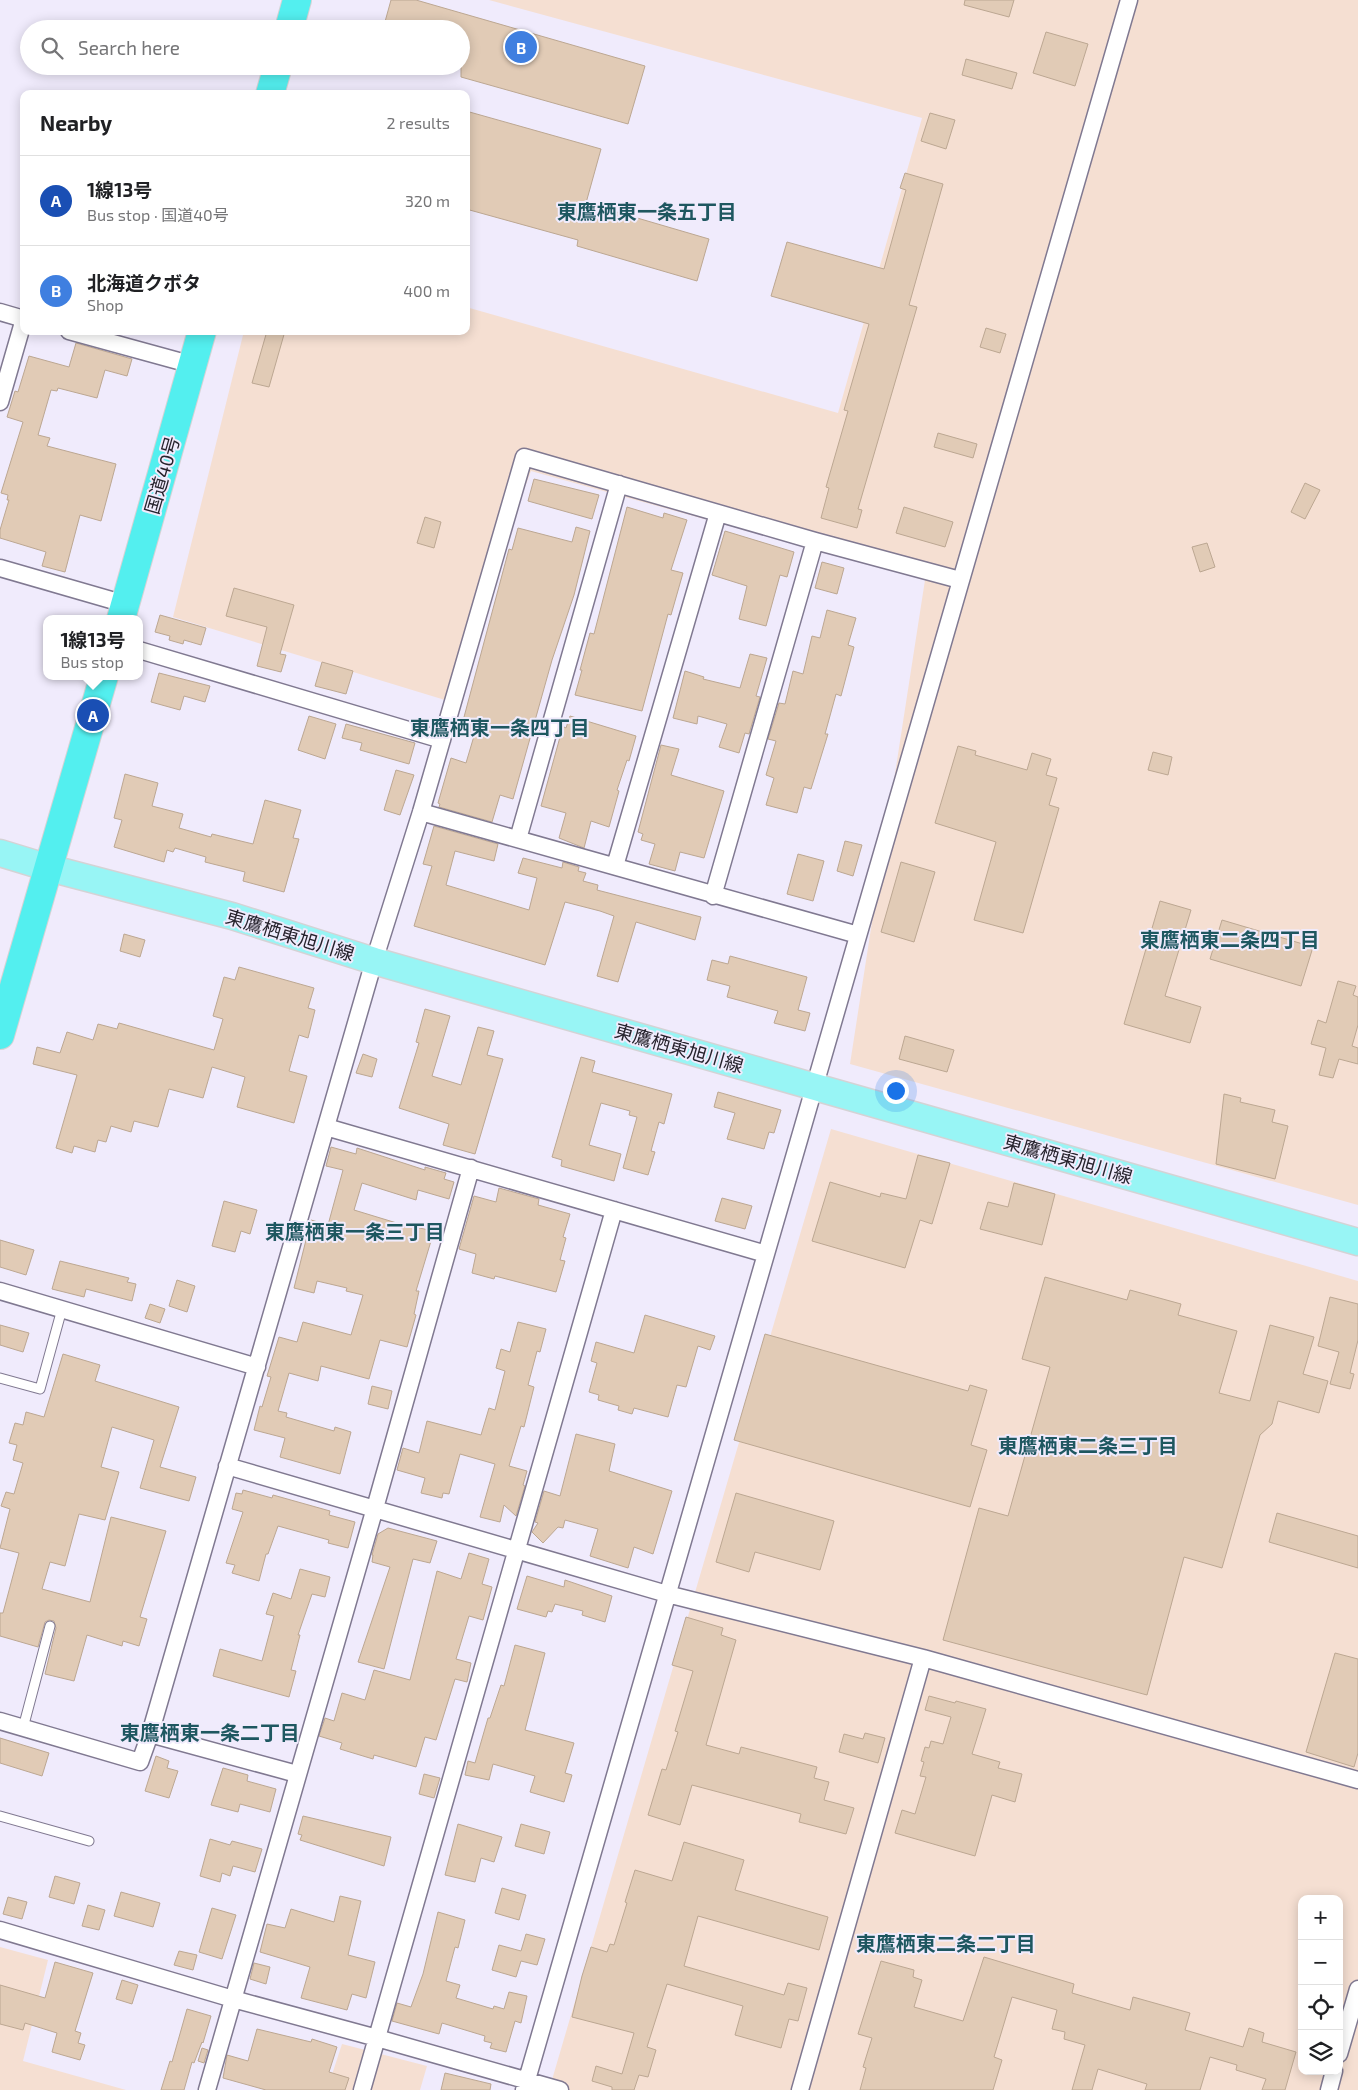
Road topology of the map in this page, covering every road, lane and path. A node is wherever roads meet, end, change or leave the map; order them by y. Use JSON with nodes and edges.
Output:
{"nodes":[{"id":1,"x":297,"y":0,"type":"edge"},
{"id":2,"x":1129,"y":0,"type":"edge"},
{"id":3,"x":291,"y":20,"type":"edge"},
{"id":4,"x":275,"y":75,"type":"edge"},
{"id":5,"x":271,"y":90,"type":"edge"},
{"id":6,"x":0,"y":312,"type":"edge"},
{"id":7,"x":20,"y":318,"type":"edge"},
{"id":8,"x":20,"y":333,"type":"edge"},
{"id":9,"x":84,"y":335,"type":"edge"},
{"id":10,"x":201,"y":335,"type":"edge"},
{"id":11,"x":193,"y":365,"type":"junction"},
{"id":12,"x":0,"y":402,"type":"edge"},
{"id":13,"x":619,"y":484,"type":"junction"},
{"id":14,"x":718,"y":513,"type":"junction"},
{"id":15,"x":815,"y":541,"type":"junction"},
{"id":16,"x":0,"y":568,"type":"edge"},
{"id":17,"x":960,"y":580,"type":"junction"},
{"id":18,"x":123,"y":612,"type":"edge"},
{"id":19,"x":143,"y":651,"type":"edge"},
{"id":20,"x":103,"y":680,"type":"edge"},
{"id":21,"x":442,"y":740,"type":"junction"},
{"id":22,"x":421,"y":812,"type":"junction"},
{"id":23,"x":518,"y":839,"type":"junction"},
{"id":24,"x":0,"y":853,"type":"edge"},
{"id":25,"x":615,"y":866,"type":"junction"},
{"id":26,"x":49,"y":868,"type":"junction"},
{"id":27,"x":713,"y":896,"type":"junction"},
{"id":28,"x":858,"y":936,"type":"junction"},
{"id":29,"x":374,"y":961,"type":"junction"},
{"id":30,"x":0,"y":1035,"type":"edge"},
{"id":31,"x":814,"y":1088,"type":"junction"},
{"id":32,"x":326,"y":1127,"type":"junction"},
{"id":33,"x":471,"y":1168,"type":"junction"},
{"id":34,"x":614,"y":1210,"type":"junction"},
{"id":35,"x":1358,"y":1242,"type":"edge"},
{"id":36,"x":766,"y":1254,"type":"junction"},
{"id":37,"x":0,"y":1291,"type":"edge"},
{"id":38,"x":62,"y":1309,"type":"junction"},
{"id":39,"x":257,"y":1367,"type":"junction"},
{"id":40,"x":0,"y":1378,"type":"edge"},
{"id":41,"x":228,"y":1466,"type":"junction"},
{"id":42,"x":375,"y":1508,"type":"junction"},
{"id":43,"x":515,"y":1551,"type":"junction"},
{"id":44,"x":667,"y":1594,"type":"junction"},
{"id":45,"x":50,"y":1626,"type":"dead end"},
{"id":46,"x":923,"y":1658,"type":"junction"},
{"id":47,"x":0,"y":1721,"type":"edge"},
{"id":48,"x":23,"y":1728,"type":"junction"},
{"id":49,"x":150,"y":1734,"type":"junction"},
{"id":50,"x":297,"y":1774,"type":"junction"},
{"id":51,"x":1358,"y":1780,"type":"edge"},
{"id":52,"x":0,"y":1816,"type":"edge"},
{"id":53,"x":90,"y":1841,"type":"dead end"},
{"id":54,"x":0,"y":1930,"type":"edge"},
{"id":55,"x":1358,"y":1989,"type":"edge"},
{"id":56,"x":233,"y":1999,"type":"junction"},
{"id":57,"x":377,"y":2038,"type":"junction"},
{"id":58,"x":1343,"y":2040,"type":"edge"},
{"id":59,"x":1333,"y":2075,"type":"edge"},
{"id":60,"x":526,"y":2085,"type":"edge"},
{"id":61,"x":207,"y":2090,"type":"edge"},
{"id":62,"x":362,"y":2090,"type":"edge"},
{"id":63,"x":560,"y":2090,"type":"edge"},
{"id":64,"x":800,"y":2090,"type":"edge"},
{"id":65,"x":1329,"y":2090,"type":"edge"}],
"edges":[{"from":1,"to":3,"type":"highway"},
{"from":2,"to":17,"type":"street"},
{"from":4,"to":5,"type":"highway"},
{"from":6,"to":7,"type":"street"},
{"from":8,"to":12,"type":"street"},
{"from":9,"to":11,"type":"street"},
{"from":10,"to":11,"type":"highway","name":"国道40号"},
{"from":11,"to":18,"type":"highway","name":"国道40号"},
{"from":13,"to":14,"type":"street"},
{"from":13,"to":21,"type":"street"},
{"from":13,"to":23,"type":"street"},
{"from":14,"to":15,"type":"street"},
{"from":14,"to":25,"type":"street"},
{"from":15,"to":17,"type":"street"},
{"from":15,"to":27,"type":"street"},
{"from":16,"to":18,"type":"street"},
{"from":17,"to":28,"type":"street"},
{"from":19,"to":21,"type":"street"},
{"from":20,"to":26,"type":"highway"},
{"from":21,"to":22,"type":"street"},
{"from":22,"to":23,"type":"street"},
{"from":22,"to":29,"type":"street"},
{"from":23,"to":25,"type":"street"},
{"from":24,"to":26,"type":"main road","name":"東鷹栖東旭川線"},
{"from":25,"to":27,"type":"street"},
{"from":26,"to":29,"type":"main road","name":"東鷹栖東旭川線"},
{"from":26,"to":30,"type":"highway"},
{"from":27,"to":28,"type":"street"},
{"from":28,"to":31,"type":"street"},
{"from":29,"to":31,"type":"main road","name":"東鷹栖東旭川線"},
{"from":29,"to":32,"type":"street"},
{"from":31,"to":35,"type":"main road","name":"東鷹栖東旭川線"},
{"from":31,"to":36,"type":"street"},
{"from":32,"to":33,"type":"street"},
{"from":32,"to":39,"type":"street"},
{"from":33,"to":34,"type":"street"},
{"from":33,"to":42,"type":"street"},
{"from":34,"to":36,"type":"street"},
{"from":34,"to":43,"type":"street"},
{"from":36,"to":44,"type":"street"},
{"from":37,"to":38,"type":"street"},
{"from":38,"to":39,"type":"street"},
{"from":38,"to":40,"type":"lane"},
{"from":39,"to":41,"type":"street"},
{"from":41,"to":42,"type":"street"},
{"from":41,"to":49,"type":"street"},
{"from":42,"to":43,"type":"street"},
{"from":42,"to":50,"type":"street"},
{"from":43,"to":44,"type":"street"},
{"from":43,"to":57,"type":"street"},
{"from":44,"to":46,"type":"street"},
{"from":44,"to":60,"type":"street"},
{"from":45,"to":48,"type":"lane"},
{"from":46,"to":51,"type":"street"},
{"from":46,"to":64,"type":"street"},
{"from":47,"to":48,"type":"street"},
{"from":48,"to":49,"type":"street"},
{"from":49,"to":50,"type":"street"},
{"from":50,"to":56,"type":"street"},
{"from":52,"to":53,"type":"lane"},
{"from":54,"to":56,"type":"street"},
{"from":55,"to":58,"type":"street"},
{"from":56,"to":57,"type":"street"},
{"from":56,"to":61,"type":"street"},
{"from":57,"to":60,"type":"street"},
{"from":57,"to":62,"type":"street"},
{"from":59,"to":65,"type":"street"},
{"from":60,"to":63,"type":"street"}]}
